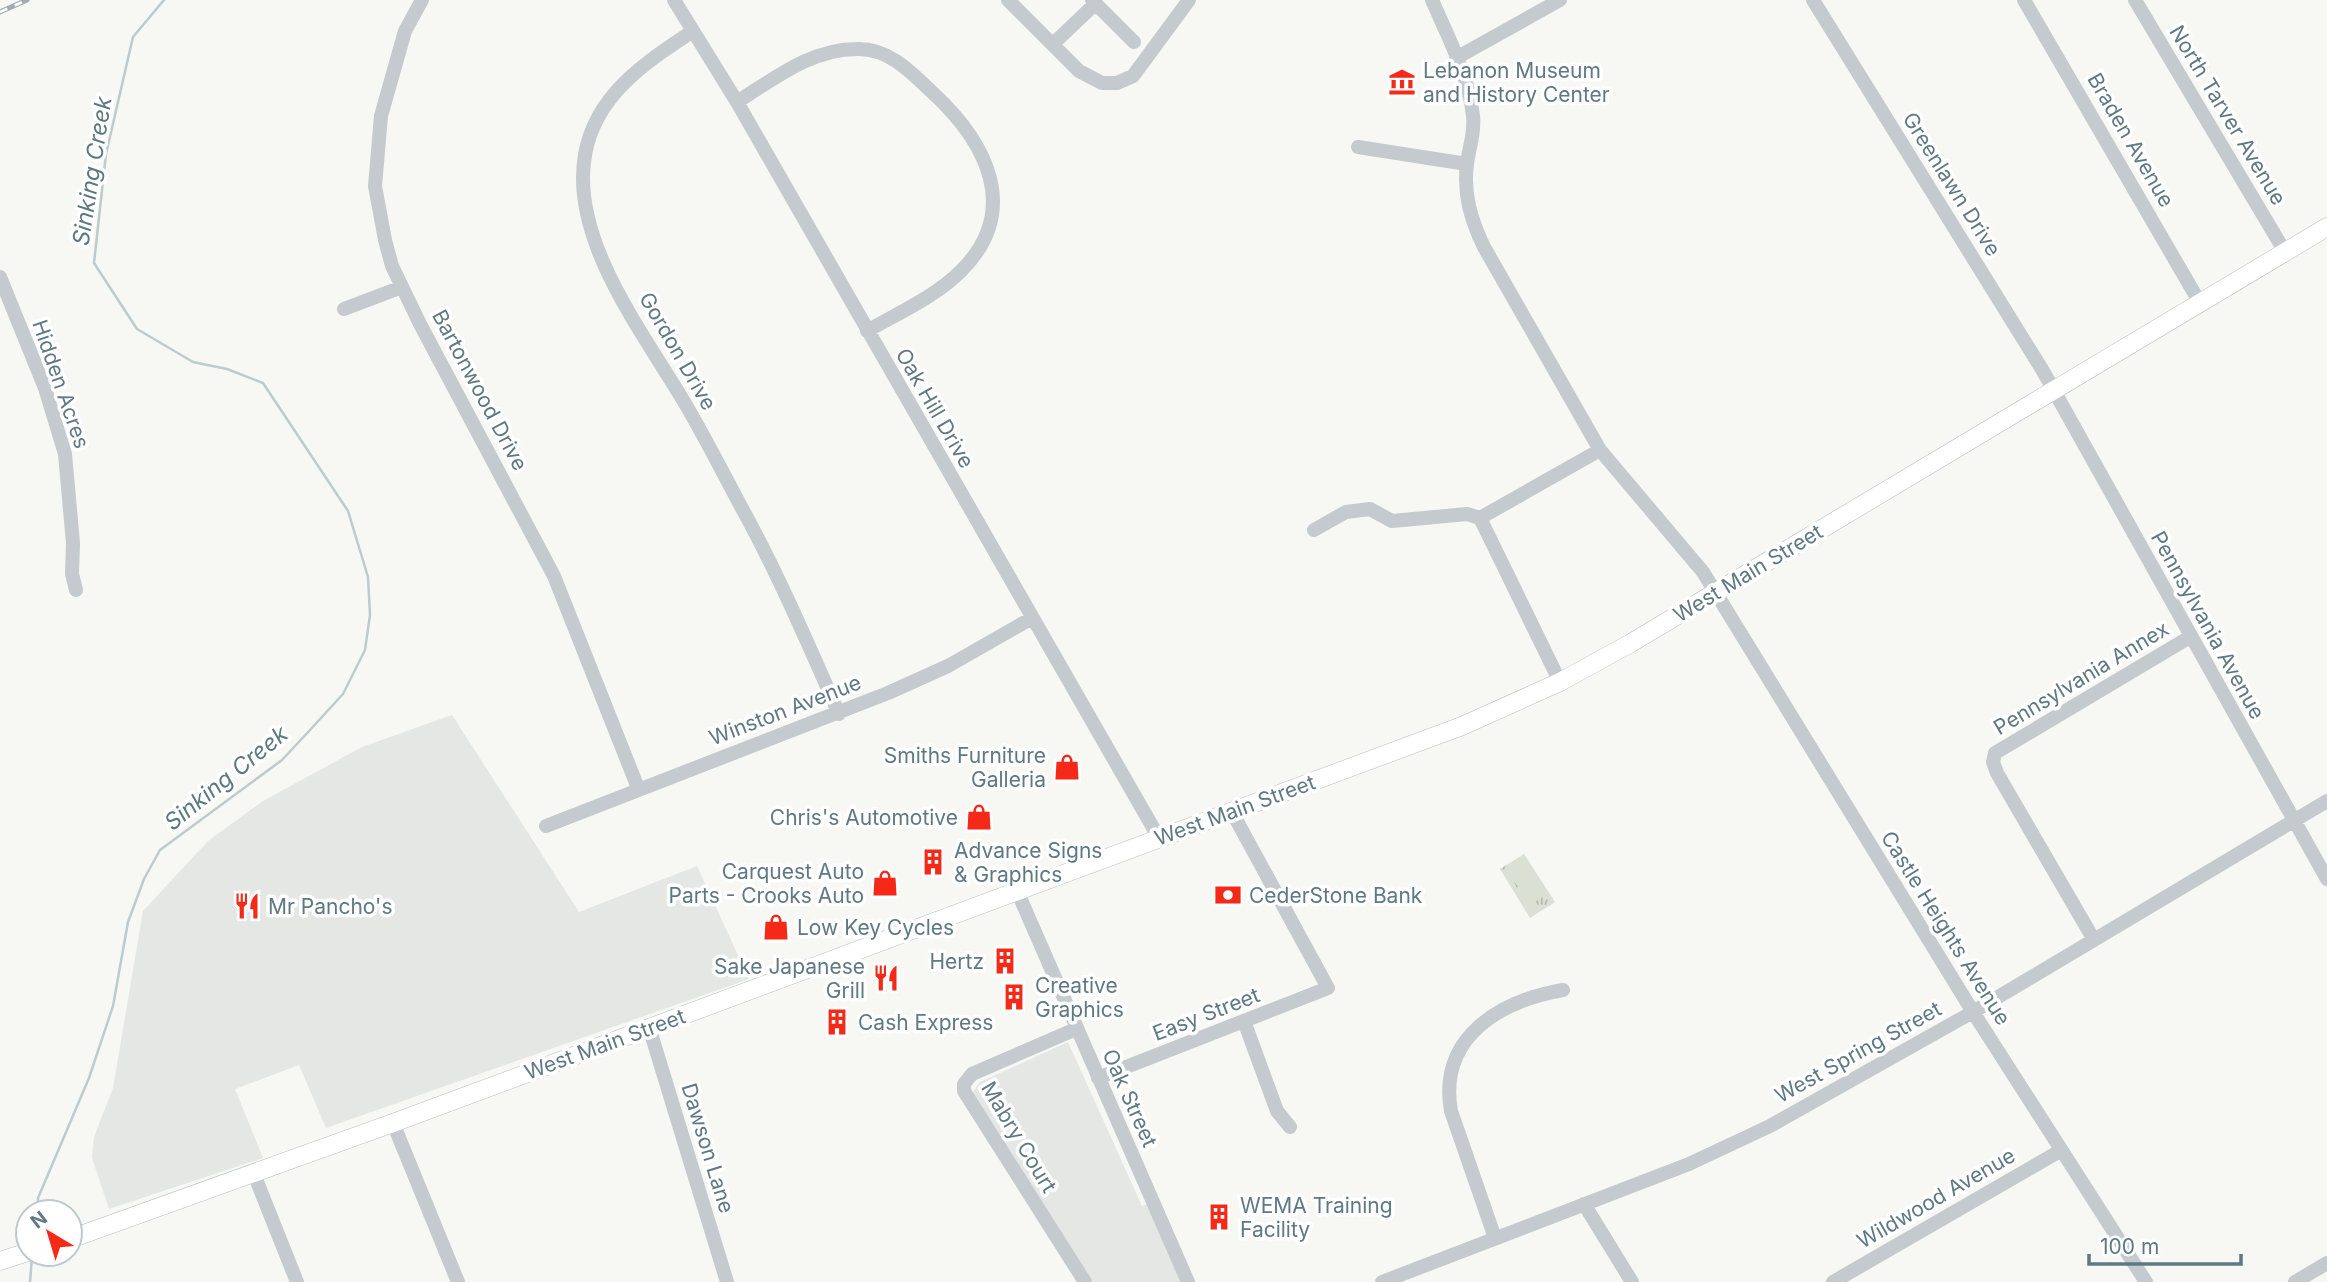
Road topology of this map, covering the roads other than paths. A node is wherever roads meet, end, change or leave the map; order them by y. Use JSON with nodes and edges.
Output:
{"nodes":[{"id":1,"x":422,"y":0,"type":"edge"},
{"id":2,"x":674,"y":0,"type":"edge"},
{"id":3,"x":1008,"y":0,"type":"edge"},
{"id":4,"x":1189,"y":0,"type":"edge"},
{"id":5,"x":1432,"y":0,"type":"edge"},
{"id":6,"x":1560,"y":0,"type":"edge"},
{"id":7,"x":1813,"y":0,"type":"edge"},
{"id":8,"x":2024,"y":0,"type":"edge"},
{"id":9,"x":2134,"y":0,"type":"edge"},
{"id":10,"x":1094,"y":2,"type":"edge"},
{"id":11,"x":693,"y":31,"type":"junction"},
{"id":12,"x":1134,"y":43,"type":"dead end"},
{"id":13,"x":1053,"y":44,"type":"junction"},
{"id":14,"x":1457,"y":58,"type":"junction"},
{"id":15,"x":737,"y":102,"type":"junction"},
{"id":16,"x":1358,"y":147,"type":"dead end"},
{"id":17,"x":1467,"y":164,"type":"junction"},
{"id":18,"x":2327,"y":227,"type":"edge"},
{"id":19,"x":2285,"y":252,"type":"junction"},
{"id":20,"x":0,"y":277,"type":"edge"},
{"id":21,"x":402,"y":287,"type":"junction"},
{"id":22,"x":2200,"y":303,"type":"junction"},
{"id":23,"x":344,"y":309,"type":"dead end"},
{"id":24,"x":867,"y":331,"type":"junction"},
{"id":25,"x":2054,"y":391,"type":"junction"},
{"id":26,"x":1600,"y":450,"type":"junction"},
{"id":27,"x":1480,"y":518,"type":"junction"},
{"id":28,"x":1314,"y":530,"type":"dead end"},
{"id":29,"x":76,"y":590,"type":"dead end"},
{"id":30,"x":1715,"y":594,"type":"junction"},
{"id":31,"x":1032,"y":618,"type":"junction"},
{"id":32,"x":2190,"y":637,"type":"junction"},
{"id":33,"x":1560,"y":682,"type":"junction"},
{"id":34,"x":839,"y":714,"type":"junction"},
{"id":35,"x":638,"y":788,"type":"junction"},
{"id":36,"x":2327,"y":801,"type":"edge"},
{"id":37,"x":1232,"y":813,"type":"junction"},
{"id":38,"x":2294,"y":820,"type":"junction"},
{"id":39,"x":545,"y":826,"type":"dead end"},
{"id":40,"x":1159,"y":838,"type":"junction"},
{"id":41,"x":2327,"y":879,"type":"edge"},
{"id":42,"x":1018,"y":893,"type":"junction"},
{"id":43,"x":2094,"y":940,"type":"junction"},
{"id":44,"x":1563,"y":990,"type":"dead end"},
{"id":45,"x":1973,"y":1012,"type":"junction"},
{"id":46,"x":1244,"y":1021,"type":"junction"},
{"id":47,"x":649,"y":1027,"type":"junction"},
{"id":48,"x":1076,"y":1029,"type":"junction"},
{"id":49,"x":1098,"y":1078,"type":"junction"},
{"id":50,"x":393,"y":1124,"type":"junction"},
{"id":51,"x":1290,"y":1128,"type":"dead end"},
{"id":52,"x":2060,"y":1151,"type":"junction"},
{"id":53,"x":254,"y":1174,"type":"junction"},
{"id":54,"x":1584,"y":1204,"type":"junction"},
{"id":55,"x":84,"y":1234,"type":"edge"},
{"id":56,"x":1495,"y":1238,"type":"junction"},
{"id":57,"x":2327,"y":1263,"type":"edge"},
{"id":58,"x":297,"y":1282,"type":"edge"},
{"id":59,"x":458,"y":1282,"type":"edge"},
{"id":60,"x":727,"y":1282,"type":"edge"},
{"id":61,"x":1085,"y":1282,"type":"edge"},
{"id":62,"x":1188,"y":1282,"type":"edge"},
{"id":63,"x":1382,"y":1282,"type":"edge"},
{"id":64,"x":1632,"y":1282,"type":"edge"},
{"id":65,"x":1833,"y":1282,"type":"edge"},
{"id":66,"x":2146,"y":1282,"type":"edge"},
{"id":67,"x":2295,"y":1282,"type":"edge"}],
"edges":[{"from":1,"to":21,"type":"street","name":"Bartonwood Drive"},
{"from":2,"to":11,"type":"street","name":"Oak Hill Drive"},
{"from":3,"to":13,"type":"street"},
{"from":4,"to":13,"type":"street"},
{"from":5,"to":14,"type":"street","name":"Castle Heights Avenue"},
{"from":6,"to":14,"type":"street"},
{"from":7,"to":25,"type":"street","name":"Greenlawn Drive"},
{"from":8,"to":22,"type":"street","name":"Braden Avenue"},
{"from":9,"to":19,"type":"street","name":"North Tarver Avenue"},
{"from":10,"to":12,"type":"street"},
{"from":10,"to":13,"type":"street"},
{"from":11,"to":15,"type":"street","name":"Oak Hill Drive"},
{"from":11,"to":34,"type":"street","name":"Gordon Drive"},
{"from":14,"to":17,"type":"street","name":"Castle Heights Avenue"},
{"from":15,"to":24,"type":"street","name":"Oak Hill Drive"},
{"from":15,"to":24,"type":"street"},
{"from":16,"to":17,"type":"street"},
{"from":17,"to":26,"type":"street","name":"Castle Heights Avenue"},
{"from":18,"to":19,"type":"main road","name":"West Main Street"},
{"from":19,"to":22,"type":"main road","name":"West Main Street"},
{"from":20,"to":29,"type":"street","name":"Hidden Acres"},
{"from":21,"to":23,"type":"street"},
{"from":21,"to":35,"type":"street","name":"Bartonwood Drive"},
{"from":22,"to":25,"type":"main road","name":"West Main Street"},
{"from":24,"to":31,"type":"street","name":"Oak Hill Drive"},
{"from":25,"to":30,"type":"main road","name":"West Main Street"},
{"from":25,"to":32,"type":"street","name":"Pennsylvania Avenue"},
{"from":26,"to":27,"type":"street"},
{"from":26,"to":30,"type":"street","name":"Castle Heights Avenue"},
{"from":27,"to":28,"type":"street"},
{"from":27,"to":33,"type":"street"},
{"from":30,"to":33,"type":"main road","name":"West Main Street"},
{"from":30,"to":45,"type":"street","name":"Castle Heights Avenue"},
{"from":31,"to":34,"type":"street","name":"Winston Avenue"},
{"from":31,"to":40,"type":"street","name":"Oak Hill Drive"},
{"from":32,"to":38,"type":"street","name":"Pennsylvania Avenue"},
{"from":32,"to":43,"type":"street","name":"Pennsylvania Annex"},
{"from":33,"to":37,"type":"main road","name":"West Main Street"},
{"from":34,"to":35,"type":"street","name":"Winston Avenue"},
{"from":35,"to":39,"type":"street","name":"Winston Avenue"},
{"from":36,"to":38,"type":"street","name":"West Spring Street"},
{"from":37,"to":40,"type":"main road","name":"West Main Street"},
{"from":37,"to":46,"type":"street","name":"Easy Street"},
{"from":38,"to":41,"type":"street","name":"Pennsylvania Avenue"},
{"from":38,"to":43,"type":"street","name":"West Spring Street"},
{"from":40,"to":42,"type":"main road","name":"West Main Street"},
{"from":42,"to":47,"type":"main road","name":"West Main Street"},
{"from":42,"to":48,"type":"street","name":"Oak Street"},
{"from":43,"to":45,"type":"street","name":"West Spring Street"},
{"from":44,"to":56,"type":"street"},
{"from":45,"to":52,"type":"street","name":"Castle Heights Avenue"},
{"from":45,"to":54,"type":"street","name":"West Spring Street"},
{"from":46,"to":49,"type":"street","name":"Easy Street"},
{"from":46,"to":51,"type":"street"},
{"from":47,"to":50,"type":"main road","name":"West Main Street"},
{"from":47,"to":60,"type":"street","name":"Dawson Lane"},
{"from":48,"to":49,"type":"street","name":"Oak Street"},
{"from":48,"to":61,"type":"street","name":"Mabry Court"},
{"from":49,"to":62,"type":"street","name":"Oak Street"},
{"from":50,"to":53,"type":"main road","name":"West Main Street"},
{"from":50,"to":59,"type":"street"},
{"from":52,"to":65,"type":"street","name":"Wildwood Avenue"},
{"from":52,"to":66,"type":"street","name":"Castle Heights Avenue"},
{"from":53,"to":55,"type":"main road","name":"West Main Street"},
{"from":53,"to":58,"type":"street"},
{"from":54,"to":56,"type":"street","name":"West Spring Street"},
{"from":54,"to":64,"type":"street"},
{"from":56,"to":63,"type":"street","name":"West Spring Street"},
{"from":57,"to":67,"type":"street"}]}
